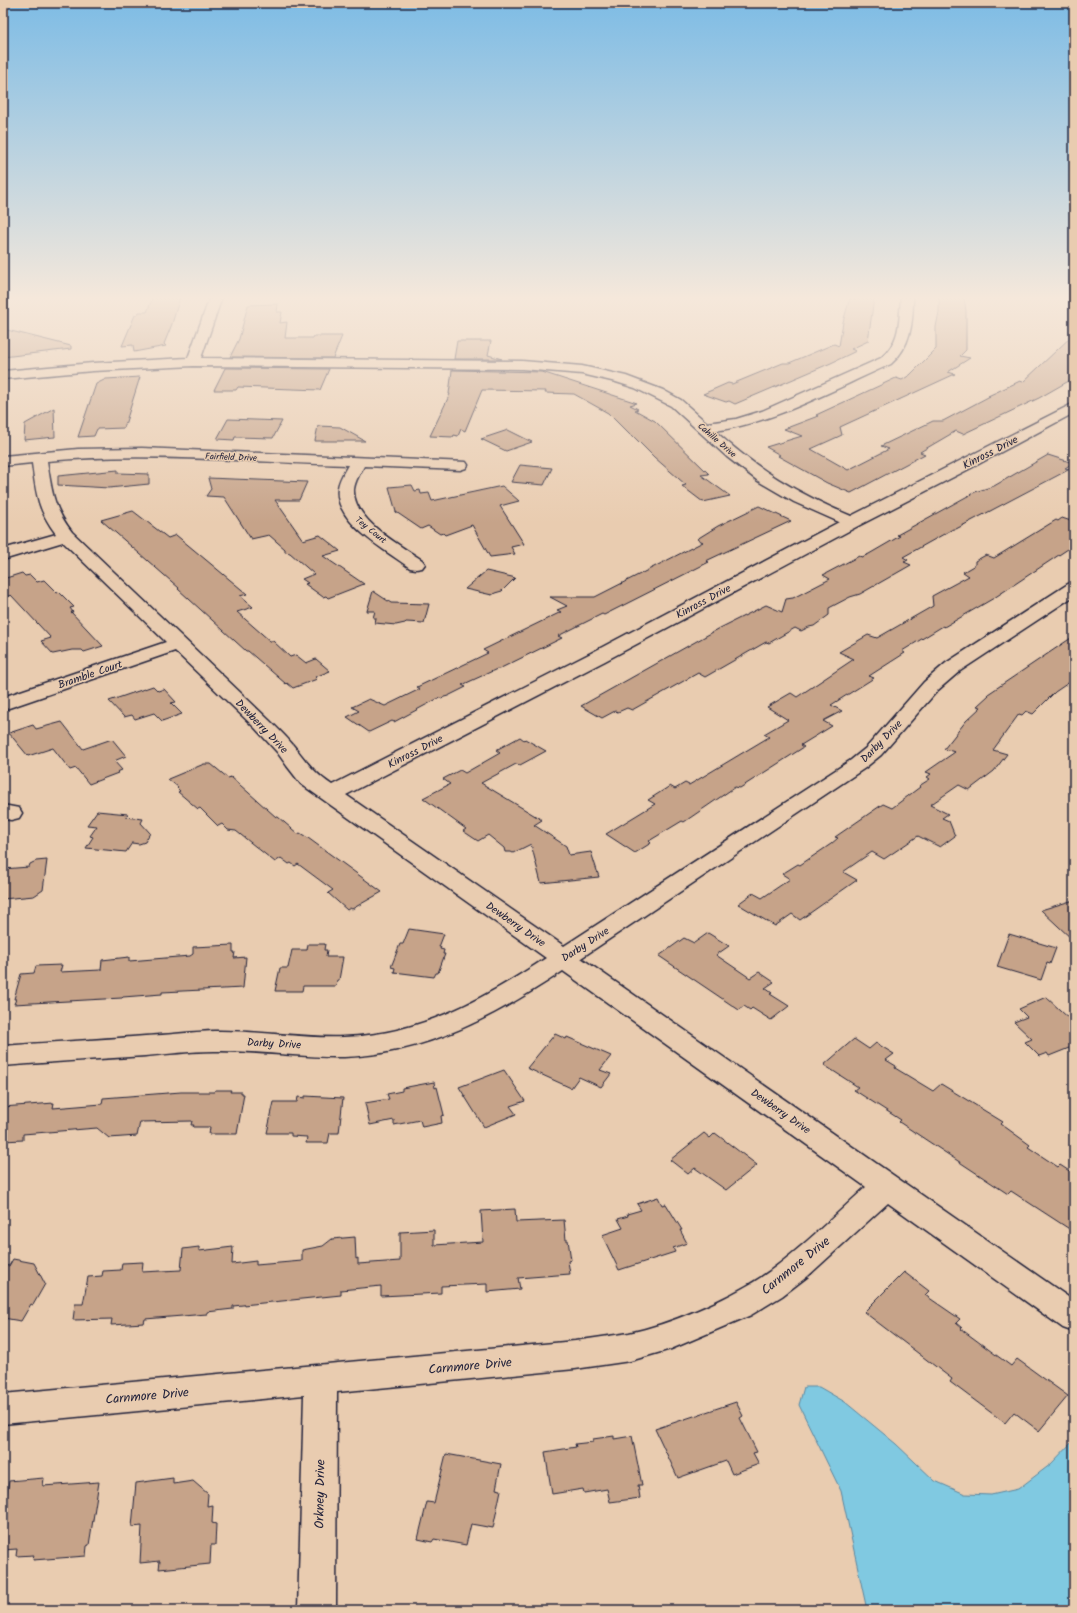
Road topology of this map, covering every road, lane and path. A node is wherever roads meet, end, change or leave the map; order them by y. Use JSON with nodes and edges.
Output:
{"nodes":[{"id":1,"x":34,"y":372,"type":"edge"},
{"id":2,"x":590,"y":372,"type":"edge"},
{"id":3,"x":859,"y":372,"type":"edge"},
{"id":4,"x":3,"y":375,"type":"edge"},
{"id":5,"x":1074,"y":407,"type":"edge"},
{"id":6,"x":704,"y":428,"type":"junction"},
{"id":7,"x":40,"y":457,"type":"junction"},
{"id":8,"x":3,"y":461,"type":"edge"},
{"id":9,"x":358,"y":462,"type":"junction"},
{"id":10,"x":460,"y":465,"type":"dead end"},
{"id":11,"x":852,"y":522,"type":"junction"},
{"id":12,"x":66,"y":536,"type":"junction"},
{"id":13,"x":3,"y":555,"type":"edge"},
{"id":14,"x":416,"y":564,"type":"dead end"},
{"id":15,"x":1074,"y":588,"type":"edge"},
{"id":16,"x":178,"y":644,"type":"junction"},
{"id":17,"x":3,"y":704,"type":"edge"},
{"id":18,"x":331,"y":794,"type":"junction"},
{"id":19,"x":564,"y":958,"type":"junction"},
{"id":20,"x":3,"y":1056,"type":"edge"},
{"id":21,"x":887,"y":1186,"type":"junction"},
{"id":22,"x":1074,"y":1318,"type":"edge"},
{"id":23,"x":321,"y":1379,"type":"junction"},
{"id":24,"x":3,"y":1409,"type":"edge"},
{"id":25,"x":317,"y":1610,"type":"edge"}],
"edges":[{"from":1,"to":4,"type":"street","name":"Cahille Drive"},
{"from":2,"to":6,"type":"street","name":"Cahille Drive"},
{"from":3,"to":6,"type":"street"},
{"from":5,"to":11,"type":"street","name":"Kinross Drive"},
{"from":6,"to":11,"type":"street","name":"Cahille Drive"},
{"from":7,"to":8,"type":"street","name":"Fairfield Drive"},
{"from":7,"to":9,"type":"street","name":"Fairfield Drive"},
{"from":7,"to":12,"type":"street","name":"Dewberry Drive"},
{"from":9,"to":10,"type":"street","name":"Fairfield Drive"},
{"from":9,"to":14,"type":"street","name":"Tey Court"},
{"from":11,"to":18,"type":"street","name":"Kinross Drive"},
{"from":12,"to":13,"type":"street"},
{"from":12,"to":16,"type":"street","name":"Dewberry Drive"},
{"from":15,"to":19,"type":"street","name":"Darby Drive"},
{"from":16,"to":17,"type":"street","name":"Bramble Court"},
{"from":16,"to":18,"type":"street","name":"Dewberry Drive"},
{"from":18,"to":19,"type":"street","name":"Dewberry Drive"},
{"from":19,"to":20,"type":"street","name":"Darby Drive"},
{"from":19,"to":21,"type":"street","name":"Dewberry Drive"},
{"from":21,"to":22,"type":"street","name":"Dewberry Drive"},
{"from":21,"to":23,"type":"street","name":"Carnmore Drive"},
{"from":23,"to":24,"type":"street","name":"Carnmore Drive"},
{"from":23,"to":25,"type":"street","name":"Orkney Drive"}]}
